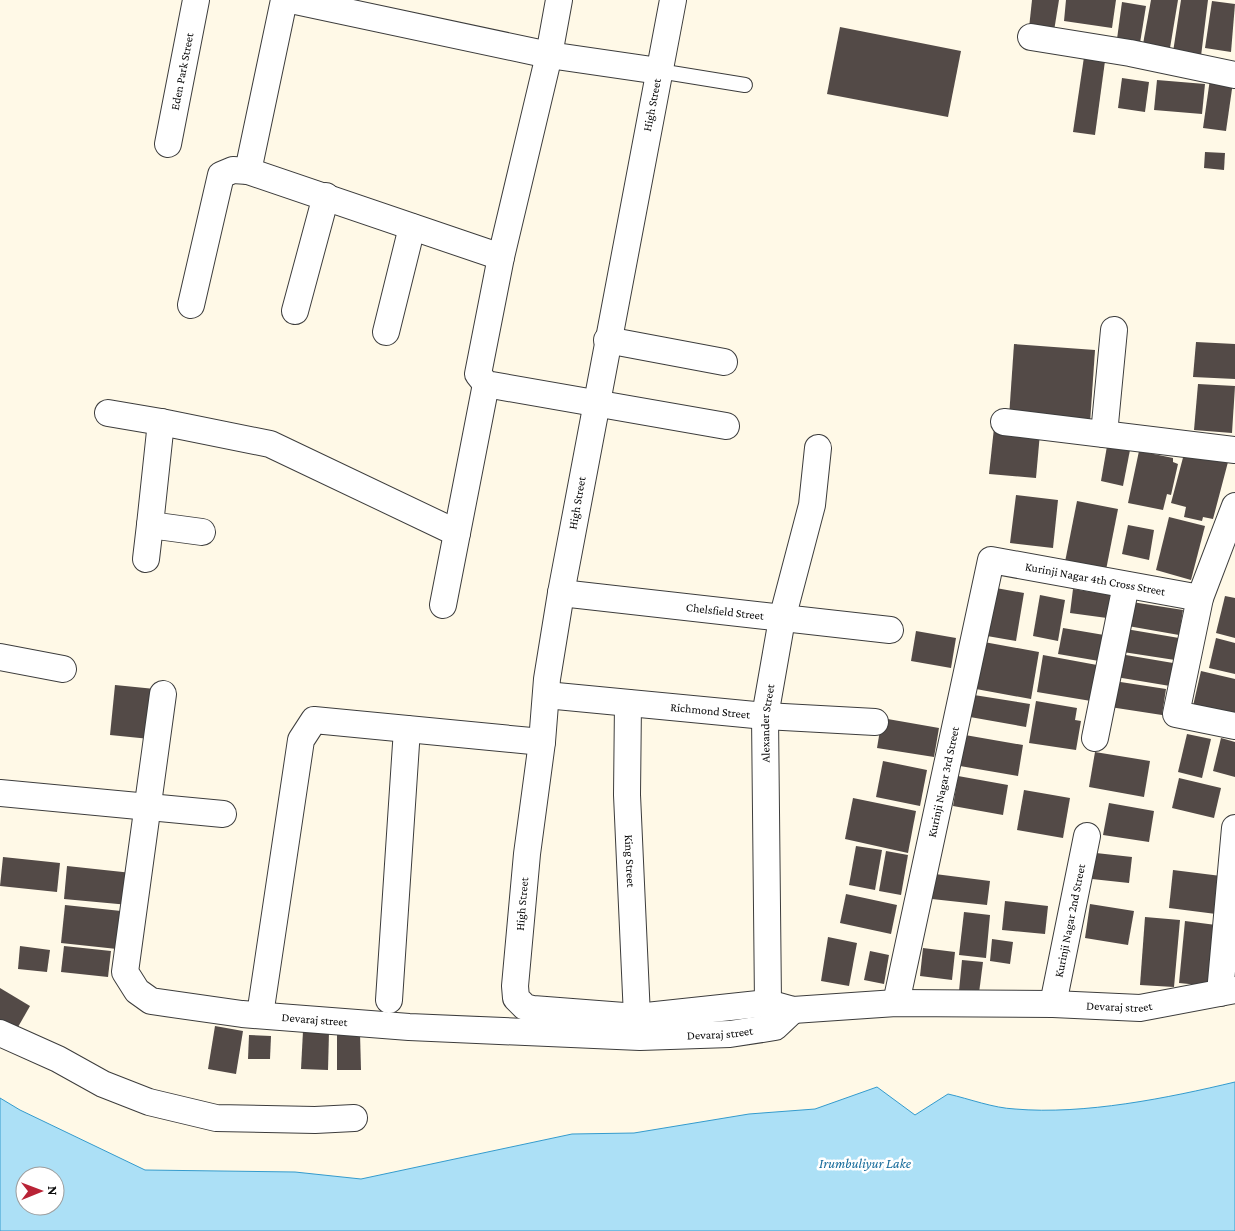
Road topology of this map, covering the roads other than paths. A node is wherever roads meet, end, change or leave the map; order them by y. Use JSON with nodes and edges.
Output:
{"nodes":[{"id":1,"x":196,"y":0,"type":"edge"},
{"id":2,"x":284,"y":0,"type":"edge"},
{"id":3,"x":291,"y":0,"type":"edge"},
{"id":4,"x":559,"y":0,"type":"edge"},
{"id":5,"x":672,"y":0,"type":"edge"},
{"id":6,"x":1030,"y":36,"type":"dead end"},
{"id":7,"x":549,"y":55,"type":"junction"},
{"id":8,"x":659,"y":71,"type":"junction"},
{"id":9,"x":1235,"y":75,"type":"edge"},
{"id":10,"x":745,"y":85,"type":"dead end"},
{"id":11,"x":168,"y":144,"type":"dead end"},
{"id":12,"x":248,"y":171,"type":"junction"},
{"id":13,"x":326,"y":196,"type":"junction"},
{"id":14,"x":412,"y":227,"type":"junction"},
{"id":15,"x":501,"y":257,"type":"junction"},
{"id":16,"x":191,"y":305,"type":"dead end"},
{"id":17,"x":295,"y":311,"type":"dead end"},
{"id":18,"x":1114,"y":330,"type":"dead end"},
{"id":19,"x":386,"y":332,"type":"dead end"},
{"id":20,"x":607,"y":340,"type":"junction"},
{"id":21,"x":724,"y":362,"type":"dead end"},
{"id":22,"x":486,"y":384,"type":"junction"},
{"id":23,"x":595,"y":404,"type":"junction"},
{"id":24,"x":108,"y":413,"type":"dead end"},
{"id":25,"x":161,"y":422,"type":"junction"},
{"id":26,"x":1004,"y":422,"type":"dead end"},
{"id":27,"x":726,"y":426,"type":"dead end"},
{"id":28,"x":1104,"y":434,"type":"junction"},
{"id":29,"x":818,"y":448,"type":"dead end"},
{"id":30,"x":1235,"y":450,"type":"edge"},
{"id":31,"x":1235,"y":506,"type":"edge"},
{"id":32,"x":150,"y":525,"type":"junction"},
{"id":33,"x":202,"y":532,"type":"dead end"},
{"id":34,"x":457,"y":533,"type":"junction"},
{"id":35,"x":146,"y":559,"type":"dead end"},
{"id":36,"x":991,"y":560,"type":"joint"},
{"id":37,"x":1126,"y":585,"type":"junction"},
{"id":38,"x":561,"y":593,"type":"junction"},
{"id":39,"x":1200,"y":598,"type":"junction"},
{"id":40,"x":443,"y":606,"type":"dead end"},
{"id":41,"x":782,"y":619,"type":"junction"},
{"id":42,"x":890,"y":630,"type":"dead end"},
{"id":43,"x":0,"y":656,"type":"edge"},
{"id":44,"x":63,"y":669,"type":"dead end"},
{"id":45,"x":162,"y":694,"type":"dead end"},
{"id":46,"x":546,"y":695,"type":"junction"},
{"id":47,"x":628,"y":703,"type":"junction"},
{"id":48,"x":765,"y":716,"type":"junction"},
{"id":49,"x":875,"y":722,"type":"dead end"},
{"id":50,"x":1235,"y":726,"type":"edge"},
{"id":51,"x":407,"y":729,"type":"junction"},
{"id":52,"x":1095,"y":738,"type":"dead end"},
{"id":53,"x":542,"y":742,"type":"junction"},
{"id":54,"x":0,"y":793,"type":"edge"},
{"id":55,"x":148,"y":808,"type":"junction"},
{"id":56,"x":223,"y":814,"type":"dead end"},
{"id":57,"x":1235,"y":828,"type":"edge"},
{"id":58,"x":1086,"y":836,"type":"dead end"},
{"id":59,"x":1227,"y":992,"type":"edge"},
{"id":60,"x":389,"y":1000,"type":"dead end"},
{"id":61,"x":768,"y":1003,"type":"junction"},
{"id":62,"x":896,"y":1003,"type":"junction"},
{"id":63,"x":1053,"y":1004,"type":"junction"},
{"id":64,"x":525,"y":1007,"type":"joint"},
{"id":65,"x":793,"y":1010,"type":"junction"},
{"id":66,"x":260,"y":1015,"type":"junction"},
{"id":67,"x":637,"y":1017,"type":"junction"},
{"id":68,"x":0,"y":1033,"type":"edge"},
{"id":69,"x":354,"y":1118,"type":"dead end"}],
"edges":[{"from":1,"to":11,"type":"street","name":"Eden Park Street"},
{"from":2,"to":12,"type":"street"},
{"from":3,"to":7,"type":"street"},
{"from":4,"to":7,"type":"street"},
{"from":5,"to":8,"type":"street","name":"High Street"},
{"from":6,"to":9,"type":"street"},
{"from":7,"to":8,"type":"street"},
{"from":7,"to":15,"type":"street"},
{"from":8,"to":10,"type":"lane"},
{"from":8,"to":20,"type":"street","name":"High Street"},
{"from":12,"to":13,"type":"street"},
{"from":12,"to":16,"type":"street"},
{"from":13,"to":14,"type":"street"},
{"from":13,"to":17,"type":"street"},
{"from":14,"to":15,"type":"street"},
{"from":14,"to":19,"type":"street"},
{"from":15,"to":22,"type":"street"},
{"from":18,"to":28,"type":"street"},
{"from":20,"to":21,"type":"street"},
{"from":20,"to":23,"type":"street","name":"High Street"},
{"from":22,"to":23,"type":"street"},
{"from":22,"to":34,"type":"street"},
{"from":23,"to":27,"type":"street"},
{"from":23,"to":38,"type":"street","name":"High Street"},
{"from":24,"to":25,"type":"street"},
{"from":25,"to":32,"type":"street"},
{"from":25,"to":34,"type":"street"},
{"from":26,"to":28,"type":"street"},
{"from":28,"to":30,"type":"street"},
{"from":29,"to":41,"type":"street","name":"Alexander Street"},
{"from":31,"to":39,"type":"street"},
{"from":32,"to":33,"type":"street"},
{"from":32,"to":35,"type":"street"},
{"from":34,"to":40,"type":"street"},
{"from":36,"to":37,"type":"street","name":"Kurinji Nagar 4th Cross Street"},
{"from":36,"to":62,"type":"street","name":"Kurinji Nagar 3rd Street"},
{"from":37,"to":39,"type":"street","name":"Kurinji Nagar 4th Cross Street"},
{"from":37,"to":52,"type":"street"},
{"from":38,"to":41,"type":"street","name":"Chelsfield Street"},
{"from":38,"to":46,"type":"street","name":"High Street"},
{"from":39,"to":50,"type":"street"},
{"from":41,"to":42,"type":"street","name":"Chelsfield Street"},
{"from":41,"to":48,"type":"street","name":"Alexander Street"},
{"from":43,"to":44,"type":"street"},
{"from":45,"to":55,"type":"street","name":"Devaraj street"},
{"from":46,"to":47,"type":"street","name":"Richmond Street"},
{"from":46,"to":53,"type":"street","name":"High Street"},
{"from":47,"to":48,"type":"street","name":"Richmond Street"},
{"from":47,"to":67,"type":"street","name":"King Street"},
{"from":48,"to":49,"type":"street","name":"Richmond Street"},
{"from":48,"to":61,"type":"street","name":"Alexander Street"},
{"from":51,"to":53,"type":"street"},
{"from":51,"to":60,"type":"street"},
{"from":51,"to":66,"type":"street"},
{"from":53,"to":64,"type":"street","name":"High Street"},
{"from":54,"to":55,"type":"street"},
{"from":55,"to":56,"type":"street"},
{"from":55,"to":66,"type":"street","name":"Devaraj street"},
{"from":57,"to":59,"type":"street"},
{"from":58,"to":63,"type":"street","name":"Kurinji Nagar 2nd Street"},
{"from":59,"to":63,"type":"street","name":"Devaraj street"},
{"from":61,"to":65,"type":"street","name":"Devaraj street"},
{"from":61,"to":67,"type":"street","name":"Devaraj street"},
{"from":62,"to":63,"type":"street","name":"Devaraj street"},
{"from":62,"to":65,"type":"street","name":"Devaraj street"},
{"from":64,"to":67,"type":"street","name":"Devaraj street"},
{"from":65,"to":66,"type":"street","name":"Devaraj street"},
{"from":68,"to":69,"type":"street"}]}
